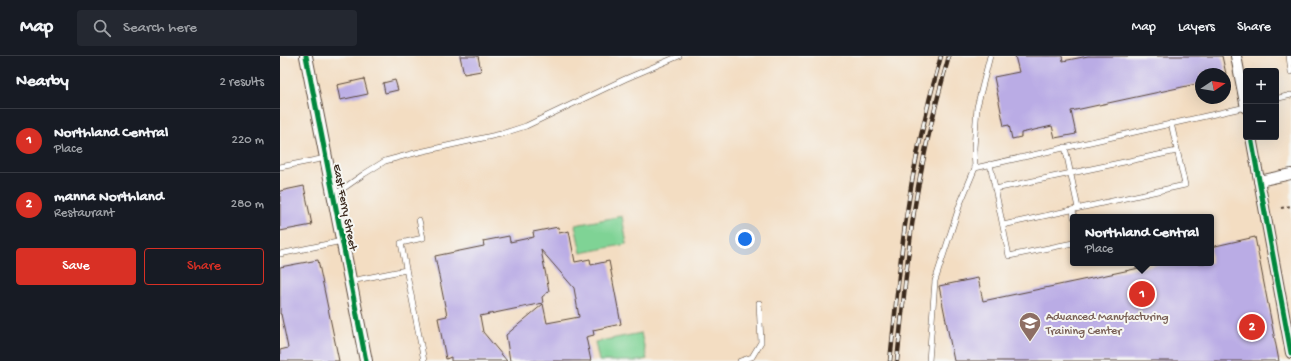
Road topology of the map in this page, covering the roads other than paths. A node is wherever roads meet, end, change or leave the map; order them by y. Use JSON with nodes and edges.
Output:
{"nodes":[{"id":1,"x":306,"y":56,"type":"edge"},
{"id":2,"x":680,"y":56,"type":"edge"},
{"id":3,"x":990,"y":56,"type":"edge"},
{"id":4,"x":1236,"y":56,"type":"edge"},
{"id":5,"x":1289,"y":56,"type":"edge"},
{"id":6,"x":1291,"y":72,"type":"edge"},
{"id":7,"x":1291,"y":95,"type":"edge"},
{"id":8,"x":1279,"y":98,"type":"dead end"},
{"id":9,"x":1245,"y":104,"type":"edge"},
{"id":10,"x":1243,"y":109,"type":"edge"},
{"id":11,"x":1171,"y":124,"type":"junction"},
{"id":12,"x":1252,"y":140,"type":"edge"},
{"id":13,"x":1065,"y":147,"type":"junction"},
{"id":14,"x":1177,"y":151,"type":"junction"},
{"id":15,"x":326,"y":158,"type":"junction"},
{"id":16,"x":990,"y":164,"type":"junction"},
{"id":17,"x":280,"y":168,"type":"edge"},
{"id":18,"x":975,"y":168,"type":"junction"},
{"id":19,"x":1071,"y":173,"type":"junction"},
{"id":20,"x":1291,"y":174,"type":"edge"},
{"id":21,"x":1259,"y":181,"type":"junction"},
{"id":22,"x":995,"y":189,"type":"junction"},
{"id":23,"x":333,"y":196,"type":"junction"},
{"id":24,"x":1076,"y":209,"type":"junction"},
{"id":25,"x":1075,"y":214,"type":"edge"},
{"id":26,"x":419,"y":220,"type":"dead end"},
{"id":27,"x":1003,"y":225,"type":"junction"},
{"id":28,"x":342,"y":241,"type":"junction"},
{"id":29,"x":1070,"y":244,"type":"edge"},
{"id":30,"x":280,"y":254,"type":"edge"},
{"id":31,"x":406,"y":270,"type":"junction"},
{"id":32,"x":350,"y":281,"type":"junction"},
{"id":33,"x":759,"y":303,"type":"dead end"},
{"id":34,"x":1287,"y":312,"type":"edge"},
{"id":35,"x":1291,"y":353,"type":"edge"},
{"id":36,"x":366,"y":361,"type":"edge"},
{"id":37,"x":424,"y":361,"type":"edge"},
{"id":38,"x":740,"y":361,"type":"edge"},
{"id":39,"x":930,"y":361,"type":"edge"}],
"edges":[{"from":1,"to":15,"type":"street","name":"East Ferry Street"},
{"from":2,"to":23,"type":"lane"},
{"from":3,"to":18,"type":"lane"},
{"from":4,"to":9,"type":"street"},
{"from":5,"to":6,"type":"lane"},
{"from":7,"to":8,"type":"lane"},
{"from":10,"to":11,"type":"lane"},
{"from":11,"to":13,"type":"lane"},
{"from":11,"to":14,"type":"lane"},
{"from":12,"to":21,"type":"street"},
{"from":13,"to":16,"type":"lane"},
{"from":13,"to":19,"type":"lane"},
{"from":14,"to":19,"type":"lane"},
{"from":14,"to":24,"type":"lane"},
{"from":15,"to":17,"type":"lane"},
{"from":15,"to":23,"type":"street","name":"East Ferry Street"},
{"from":16,"to":18,"type":"lane"},
{"from":16,"to":22,"type":"lane"},
{"from":18,"to":39,"type":"lane"},
{"from":19,"to":22,"type":"lane"},
{"from":19,"to":24,"type":"lane"},
{"from":20,"to":21,"type":"street"},
{"from":21,"to":34,"type":"street"},
{"from":22,"to":27,"type":"lane"},
{"from":23,"to":28,"type":"street","name":"East Ferry Street"},
{"from":24,"to":25,"type":"lane"},
{"from":24,"to":27,"type":"lane"},
{"from":26,"to":31,"type":"lane"},
{"from":27,"to":29,"type":"lane"},
{"from":28,"to":30,"type":"lane"},
{"from":28,"to":32,"type":"street","name":"East Ferry Street"},
{"from":31,"to":32,"type":"lane"},
{"from":31,"to":37,"type":"lane"},
{"from":32,"to":36,"type":"street","name":"East Ferry Street"},
{"from":33,"to":38,"type":"lane"},
{"from":34,"to":35,"type":"street"}]}
